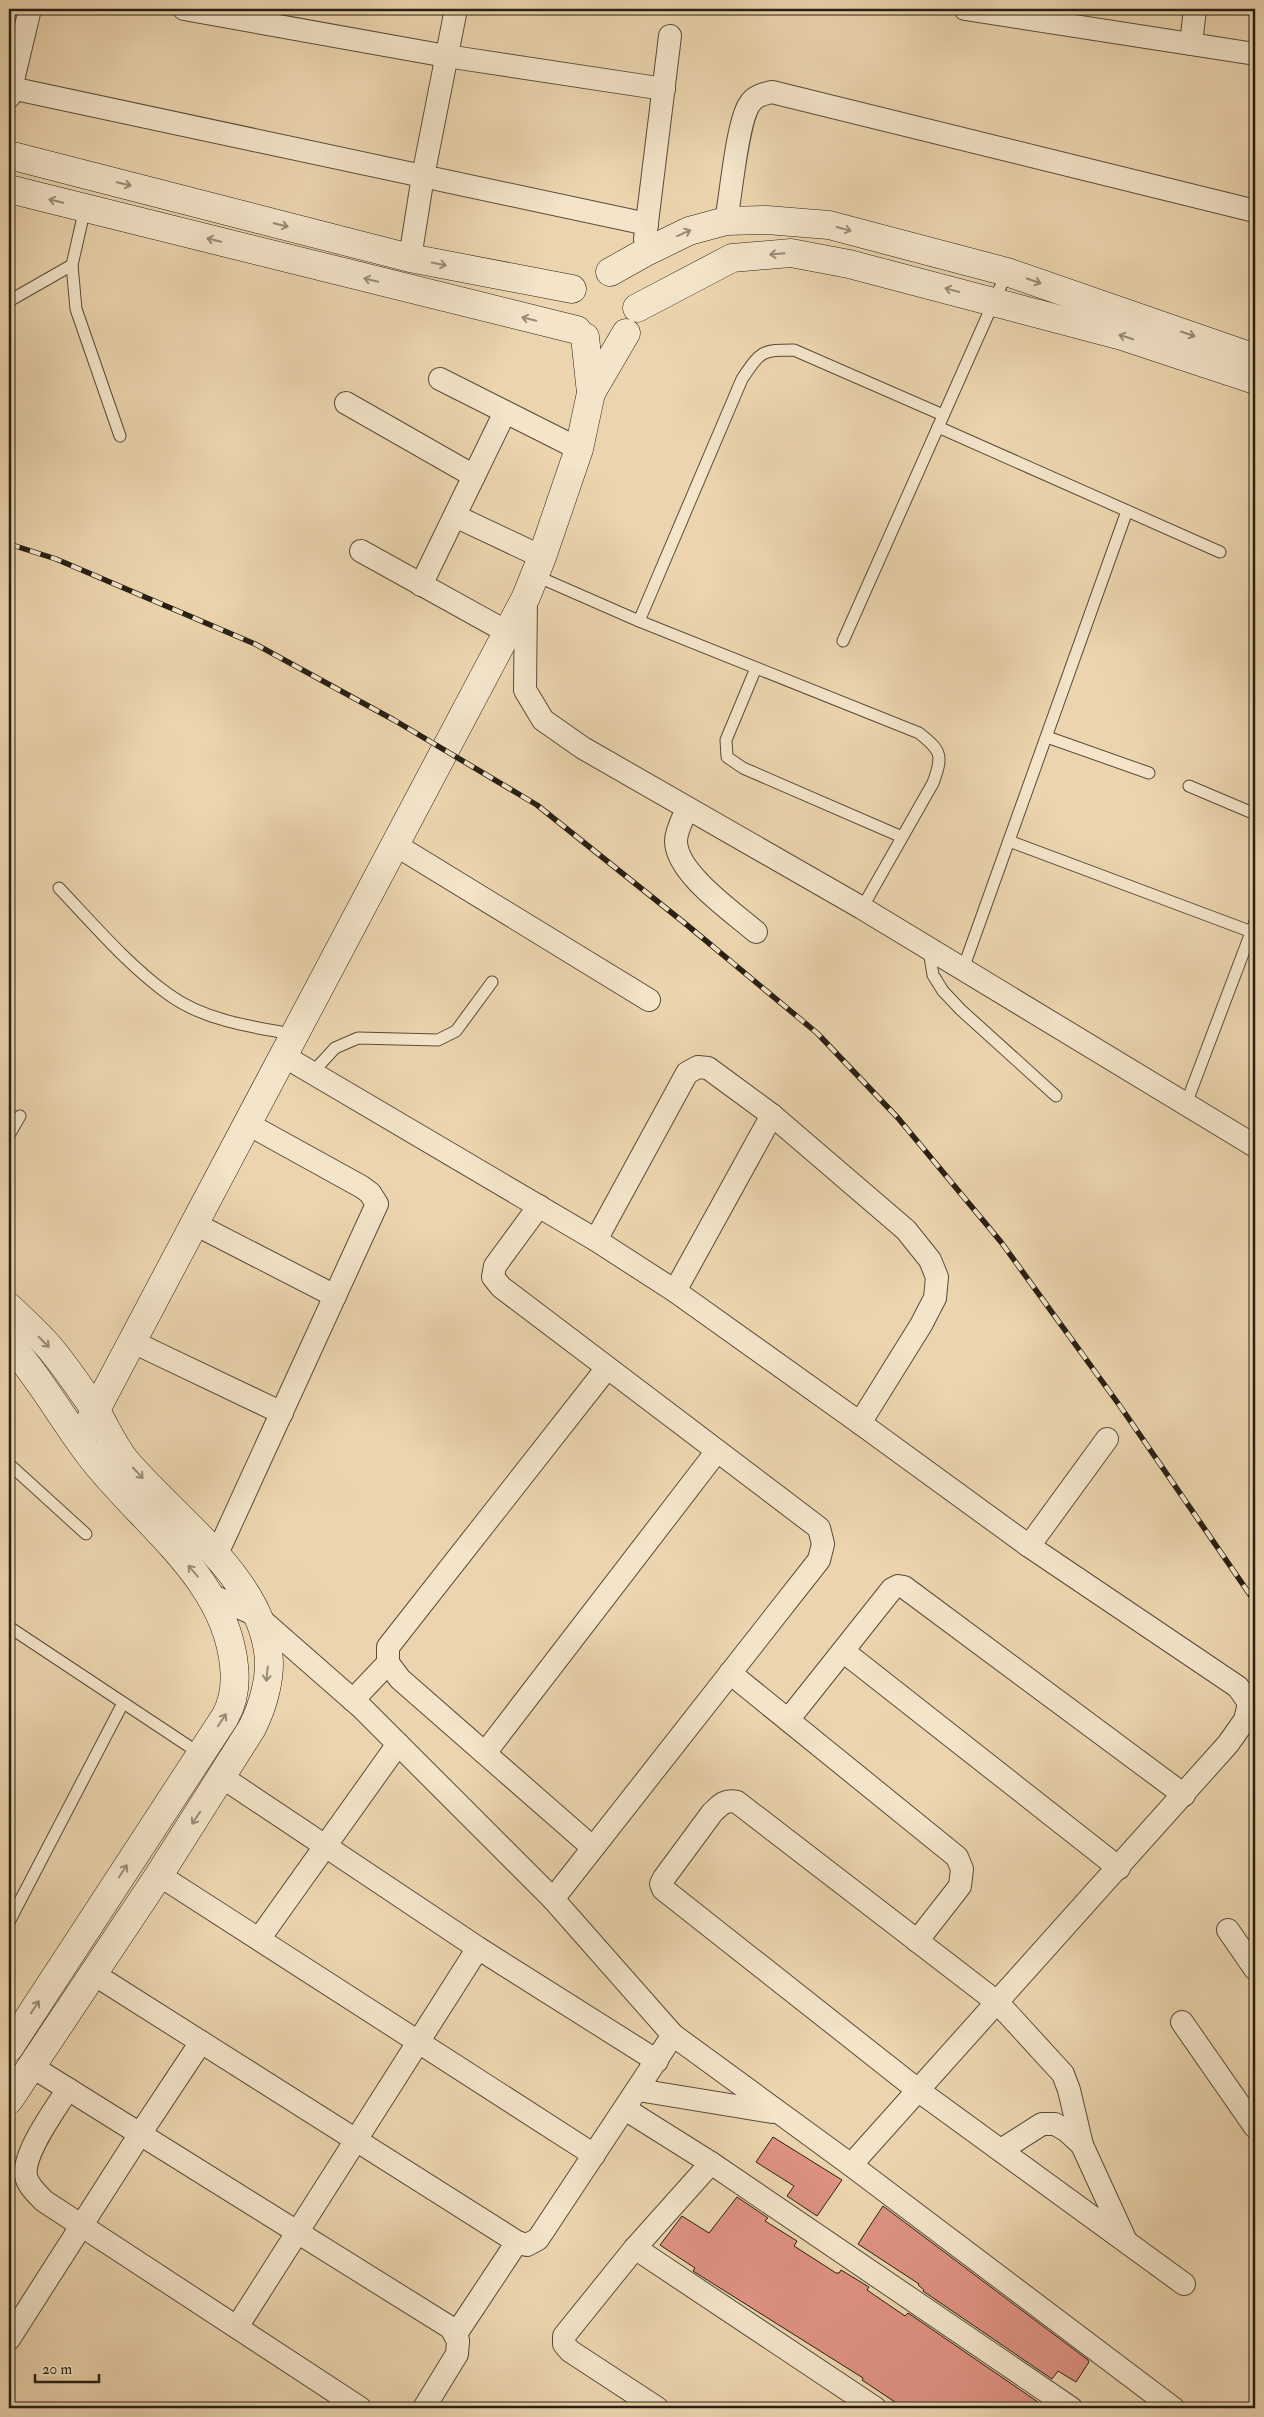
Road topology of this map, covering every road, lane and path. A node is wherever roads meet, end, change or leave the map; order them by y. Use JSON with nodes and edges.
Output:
{"nodes":[{"id":1,"x":30,"y":9,"type":"edge"},
{"id":2,"x":184,"y":9,"type":"edge"},
{"id":3,"x":456,"y":9,"type":"edge"},
{"id":4,"x":965,"y":9,"type":"edge"},
{"id":5,"x":1195,"y":9,"type":"edge"},
{"id":6,"x":1022,"y":13,"type":"edge"},
{"id":7,"x":670,"y":36,"type":"dead end"},
{"id":8,"x":1191,"y":44,"type":"junction"},
{"id":9,"x":1255,"y":54,"type":"edge"},
{"id":10,"x":446,"y":56,"type":"junction"},
{"id":11,"x":664,"y":89,"type":"junction"},
{"id":12,"x":10,"y":93,"type":"edge"},
{"id":13,"x":9,"y":155,"type":"edge"},
{"id":14,"x":423,"y":176,"type":"junction"},
{"id":15,"x":9,"y":189,"type":"edge"},
{"id":16,"x":85,"y":208,"type":"junction"},
{"id":17,"x":1255,"y":211,"type":"edge"},
{"id":18,"x":726,"y":221,"type":"junction"},
{"id":19,"x":647,"y":224,"type":"junction"},
{"id":20,"x":644,"y":253,"type":"junction"},
{"id":21,"x":410,"y":258,"type":"junction"},
{"id":22,"x":72,"y":265,"type":"junction"},
{"id":23,"x":610,"y":272,"type":"junction"},
{"id":24,"x":1007,"y":272,"type":"junction"},
{"id":25,"x":572,"y":289,"type":"junction"},
{"id":26,"x":9,"y":301,"type":"edge"},
{"id":27,"x":994,"y":301,"type":"junction"},
{"id":28,"x":637,"y":308,"type":"junction"},
{"id":29,"x":581,"y":333,"type":"junction"},
{"id":30,"x":626,"y":333,"type":"junction"},
{"id":31,"x":1255,"y":358,"type":"edge"},
{"id":32,"x":440,"y":379,"type":"dead end"},
{"id":33,"x":1255,"y":380,"type":"edge"},
{"id":34,"x":591,"y":393,"type":"junction"},
{"id":35,"x":346,"y":404,"type":"dead end"},
{"id":36,"x":506,"y":412,"type":"junction"},
{"id":37,"x":943,"y":415,"type":"junction"},
{"id":38,"x":938,"y":427,"type":"junction"},
{"id":39,"x":120,"y":436,"type":"dead end"},
{"id":40,"x":579,"y":449,"type":"junction"},
{"id":41,"x":474,"y":476,"type":"junction"},
{"id":42,"x":1127,"y":511,"type":"junction"},
{"id":43,"x":455,"y":516,"type":"junction"},
{"id":44,"x":361,"y":551,"type":"dead end"},
{"id":45,"x":1220,"y":552,"type":"dead end"},
{"id":46,"x":534,"y":576,"type":"junction"},
{"id":47,"x":421,"y":584,"type":"junction"},
{"id":48,"x":639,"y":621,"type":"junction"},
{"id":49,"x":507,"y":632,"type":"junction"},
{"id":50,"x":843,"y":641,"type":"dead end"},
{"id":51,"x":756,"y":668,"type":"junction"},
{"id":52,"x":1047,"y":737,"type":"junction"},
{"id":53,"x":1149,"y":773,"type":"dead end"},
{"id":54,"x":1189,"y":786,"type":"dead end"},
{"id":55,"x":687,"y":809,"type":"junction"},
{"id":56,"x":1255,"y":814,"type":"edge"},
{"id":57,"x":902,"y":837,"type":"junction"},
{"id":58,"x":1009,"y":841,"type":"junction"},
{"id":59,"x":394,"y":844,"type":"junction"},
{"id":60,"x":58,"y":888,"type":"dead end"},
{"id":61,"x":862,"y":908,"type":"junction"},
{"id":62,"x":1254,"y":927,"type":"edge"},
{"id":63,"x":756,"y":932,"type":"dead end"},
{"id":64,"x":929,"y":948,"type":"junction"},
{"id":65,"x":963,"y":969,"type":"junction"},
{"id":66,"x":492,"y":982,"type":"dead end"},
{"id":67,"x":649,"y":1000,"type":"dead end"},
{"id":68,"x":288,"y":1044,"type":"junction"},
{"id":69,"x":312,"y":1073,"type":"junction"},
{"id":70,"x":1056,"y":1096,"type":"dead end"},
{"id":71,"x":1186,"y":1104,"type":"junction"},
{"id":72,"x":20,"y":1116,"type":"dead end"},
{"id":73,"x":772,"y":1116,"type":"junction"},
{"id":74,"x":246,"y":1123,"type":"junction"},
{"id":75,"x":9,"y":1136,"type":"edge"},
{"id":76,"x":1255,"y":1146,"type":"edge"},
{"id":77,"x":539,"y":1206,"type":"junction"},
{"id":78,"x":193,"y":1223,"type":"junction"},
{"id":79,"x":596,"y":1240,"type":"junction"},
{"id":80,"x":675,"y":1291,"type":"junction"},
{"id":81,"x":335,"y":1296,"type":"junction"},
{"id":82,"x":9,"y":1307,"type":"edge"},
{"id":83,"x":131,"y":1341,"type":"junction"},
{"id":84,"x":9,"y":1344,"type":"edge"},
{"id":85,"x":607,"y":1368,"type":"junction"},
{"id":86,"x":95,"y":1410,"type":"junction"},
{"id":87,"x":282,"y":1413,"type":"junction"},
{"id":88,"x":860,"y":1422,"type":"junction"},
{"id":89,"x":1107,"y":1439,"type":"dead end"},
{"id":90,"x":80,"y":1440,"type":"junction"},
{"id":91,"x":717,"y":1451,"type":"junction"},
{"id":92,"x":9,"y":1464,"type":"edge"},
{"id":93,"x":86,"y":1534,"type":"dead end"},
{"id":94,"x":1029,"y":1546,"type":"junction"},
{"id":95,"x":216,"y":1556,"type":"junction"},
{"id":96,"x":211,"y":1595,"type":"junction"},
{"id":97,"x":256,"y":1615,"type":"junction"},
{"id":98,"x":9,"y":1628,"type":"edge"},
{"id":99,"x":843,"y":1651,"type":"junction"},
{"id":100,"x":388,"y":1663,"type":"junction"},
{"id":101,"x":730,"y":1673,"type":"junction"},
{"id":102,"x":353,"y":1700,"type":"junction"},
{"id":103,"x":123,"y":1703,"type":"junction"},
{"id":104,"x":788,"y":1720,"type":"junction"},
{"id":105,"x":398,"y":1744,"type":"junction"},
{"id":106,"x":485,"y":1753,"type":"junction"},
{"id":107,"x":199,"y":1754,"type":"junction"},
{"id":108,"x":222,"y":1777,"type":"junction"},
{"id":109,"x":1184,"y":1795,"type":"junction"},
{"id":110,"x":326,"y":1845,"type":"junction"},
{"id":111,"x":592,"y":1847,"type":"junction"},
{"id":112,"x":1119,"y":1868,"type":"junction"},
{"id":113,"x":159,"y":1875,"type":"junction"},
{"id":114,"x":553,"y":1899,"type":"junction"},
{"id":115,"x":9,"y":1922,"type":"edge"},
{"id":116,"x":1228,"y":1930,"type":"dead end"},
{"id":117,"x":259,"y":1940,"type":"junction"},
{"id":118,"x":917,"y":1941,"type":"junction"},
{"id":119,"x":478,"y":1948,"type":"junction"},
{"id":120,"x":1255,"y":1969,"type":"edge"},
{"id":121,"x":92,"y":1973,"type":"junction"},
{"id":122,"x":998,"y":2003,"type":"junction"},
{"id":123,"x":1182,"y":2022,"type":"dead end"},
{"id":124,"x":673,"y":2035,"type":"junction"},
{"id":125,"x":201,"y":2042,"type":"junction"},
{"id":126,"x":418,"y":2042,"type":"junction"},
{"id":127,"x":9,"y":2048,"type":"edge"},
{"id":128,"x":657,"y":2062,"type":"junction"},
{"id":129,"x":31,"y":2066,"type":"junction"},
{"id":130,"x":68,"y":2089,"type":"junction"},
{"id":131,"x":638,"y":2090,"type":"junction"},
{"id":132,"x":920,"y":2091,"type":"junction"},
{"id":133,"x":9,"y":2100,"type":"edge"},
{"id":134,"x":625,"y":2109,"type":"junction"},
{"id":135,"x":778,"y":2113,"type":"junction"},
{"id":136,"x":1255,"y":2127,"type":"edge"},
{"id":137,"x":140,"y":2134,"type":"junction"},
{"id":138,"x":356,"y":2140,"type":"junction"},
{"id":139,"x":1082,"y":2145,"type":"junction"},
{"id":140,"x":1001,"y":2150,"type":"junction"},
{"id":141,"x":594,"y":2155,"type":"junction"},
{"id":142,"x":711,"y":2163,"type":"junction"},
{"id":143,"x":851,"y":2165,"type":"junction"},
{"id":144,"x":82,"y":2226,"type":"junction"},
{"id":145,"x":297,"y":2232,"type":"junction"},
{"id":146,"x":1126,"y":2241,"type":"junction"},
{"id":147,"x":517,"y":2242,"type":"junction"},
{"id":148,"x":635,"y":2248,"type":"junction"},
{"id":149,"x":1184,"y":2284,"type":"dead end"},
{"id":150,"x":236,"y":2328,"type":"junction"},
{"id":151,"x":9,"y":2339,"type":"edge"},
{"id":152,"x":458,"y":2341,"type":"junction"},
{"id":153,"x":1166,"y":2406,"type":"edge"},
{"id":154,"x":360,"y":2408,"type":"edge"},
{"id":155,"x":424,"y":2408,"type":"edge"},
{"id":156,"x":658,"y":2408,"type":"edge"},
{"id":157,"x":875,"y":2408,"type":"edge"},
{"id":158,"x":1071,"y":2408,"type":"edge"}],
"edges":[{"from":1,"to":12,"type":"street"},
{"from":2,"to":10,"type":"street"},
{"from":3,"to":10,"type":"street"},
{"from":4,"to":6,"type":"street"},
{"from":5,"to":8,"type":"street"},
{"from":6,"to":8,"type":"street"},
{"from":7,"to":11,"type":"street"},
{"from":8,"to":9,"type":"street"},
{"from":10,"to":11,"type":"street"},
{"from":10,"to":14,"type":"street"},
{"from":11,"to":19,"type":"street"},
{"from":12,"to":14,"type":"street"},
{"from":13,"to":21,"type":"main road","one_way":true},
{"from":14,"to":19,"type":"street"},
{"from":14,"to":21,"type":"street"},
{"from":16,"to":15,"type":"main road","one_way":true},
{"from":16,"to":22,"type":"lane"},
{"from":29,"to":16,"type":"main road","one_way":true},
{"from":17,"to":18,"type":"street"},
{"from":20,"to":18,"type":"main road","one_way":true},
{"from":18,"to":24,"type":"main road","one_way":true},
{"from":19,"to":20,"type":"street"},
{"from":20,"to":23,"type":"main road"},
{"from":21,"to":25,"type":"main road","one_way":true},
{"from":22,"to":26,"type":"lane"},
{"from":22,"to":39,"type":"lane"},
{"from":23,"to":25,"type":"main road"},
{"from":23,"to":28,"type":"main road"},
{"from":24,"to":27,"type":"lane"},
{"from":24,"to":31,"type":"main road","one_way":true},
{"from":25,"to":29,"type":"main road"},
{"from":27,"to":28,"type":"main road","one_way":true},
{"from":33,"to":27,"type":"main road","one_way":true},
{"from":27,"to":37,"type":"lane"},
{"from":28,"to":30,"type":"main road"},
{"from":29,"to":30,"type":"main road"},
{"from":29,"to":34,"type":"main road"},
{"from":30,"to":34,"type":"main road"},
{"from":32,"to":36,"type":"street"},
{"from":34,"to":40,"type":"main road"},
{"from":35,"to":41,"type":"street"},
{"from":36,"to":40,"type":"street"},
{"from":36,"to":41,"type":"street"},
{"from":37,"to":38,"type":"lane"},
{"from":37,"to":48,"type":"lane"},
{"from":38,"to":42,"type":"lane"},
{"from":38,"to":50,"type":"lane"},
{"from":40,"to":46,"type":"main road"},
{"from":41,"to":43,"type":"street"},
{"from":42,"to":45,"type":"lane"},
{"from":42,"to":52,"type":"lane"},
{"from":43,"to":46,"type":"street"},
{"from":43,"to":47,"type":"street"},
{"from":44,"to":47,"type":"street"},
{"from":46,"to":48,"type":"lane"},
{"from":46,"to":49,"type":"main road"},
{"from":46,"to":55,"type":"street"},
{"from":47,"to":49,"type":"street"},
{"from":48,"to":51,"type":"lane"},
{"from":49,"to":59,"type":"main road"},
{"from":51,"to":57,"type":"lane"},
{"from":51,"to":57,"type":"lane"},
{"from":52,"to":53,"type":"lane"},
{"from":52,"to":58,"type":"lane"},
{"from":54,"to":56,"type":"lane"},
{"from":55,"to":61,"type":"street"},
{"from":55,"to":63,"type":"street"},
{"from":57,"to":61,"type":"lane"},
{"from":58,"to":62,"type":"lane"},
{"from":58,"to":65,"type":"lane"},
{"from":59,"to":67,"type":"street"},
{"from":59,"to":68,"type":"main road"},
{"from":60,"to":68,"type":"lane"},
{"from":61,"to":64,"type":"street"},
{"from":62,"to":71,"type":"lane"},
{"from":64,"to":65,"type":"street"},
{"from":64,"to":70,"type":"lane"},
{"from":65,"to":71,"type":"street"},
{"from":66,"to":69,"type":"lane"},
{"from":68,"to":69,"type":"street"},
{"from":68,"to":74,"type":"main road"},
{"from":69,"to":77,"type":"street"},
{"from":71,"to":76,"type":"street"},
{"from":72,"to":75,"type":"lane"},
{"from":73,"to":79,"type":"street"},
{"from":73,"to":80,"type":"street"},
{"from":73,"to":88,"type":"street"},
{"from":74,"to":78,"type":"main road"},
{"from":74,"to":81,"type":"street"},
{"from":77,"to":79,"type":"street"},
{"from":77,"to":85,"type":"street"},
{"from":78,"to":81,"type":"street"},
{"from":78,"to":83,"type":"main road"},
{"from":79,"to":80,"type":"street"},
{"from":80,"to":88,"type":"street"},
{"from":81,"to":87,"type":"street"},
{"from":82,"to":86,"type":"main road","one_way":true},
{"from":83,"to":86,"type":"main road"},
{"from":83,"to":87,"type":"street"},
{"from":84,"to":90,"type":"main road"},
{"from":85,"to":91,"type":"street"},
{"from":85,"to":100,"type":"street"},
{"from":86,"to":90,"type":"main road"},
{"from":86,"to":95,"type":"main road","one_way":true},
{"from":87,"to":95,"type":"street"},
{"from":88,"to":94,"type":"street"},
{"from":89,"to":94,"type":"street"},
{"from":96,"to":90,"type":"main road","one_way":true},
{"from":91,"to":101,"type":"street"},
{"from":91,"to":106,"type":"street"},
{"from":92,"to":93,"type":"lane"},
{"from":94,"to":109,"type":"street"},
{"from":95,"to":97,"type":"main road"},
{"from":96,"to":97,"type":"street"},
{"from":107,"to":96,"type":"main road","one_way":true},
{"from":97,"to":102,"type":"street"},
{"from":97,"to":108,"type":"main road","one_way":true},
{"from":98,"to":103,"type":"lane"},
{"from":99,"to":104,"type":"street"},
{"from":99,"to":109,"type":"street"},
{"from":99,"to":112,"type":"street"},
{"from":100,"to":102,"type":"street"},
{"from":100,"to":106,"type":"street"},
{"from":101,"to":104,"type":"street"},
{"from":101,"to":111,"type":"street"},
{"from":102,"to":105,"type":"street"},
{"from":103,"to":107,"type":"lane"},
{"from":103,"to":115,"type":"lane"},
{"from":104,"to":118,"type":"street"},
{"from":105,"to":110,"type":"street"},
{"from":105,"to":114,"type":"street"},
{"from":106,"to":111,"type":"street"},
{"from":127,"to":107,"type":"main road","one_way":true},
{"from":108,"to":110,"type":"street"},
{"from":108,"to":113,"type":"main road","one_way":true},
{"from":109,"to":112,"type":"street"},
{"from":110,"to":117,"type":"street"},
{"from":110,"to":119,"type":"street"},
{"from":111,"to":114,"type":"street"},
{"from":112,"to":122,"type":"street"},
{"from":113,"to":117,"type":"street"},
{"from":113,"to":121,"type":"main road"},
{"from":114,"to":124,"type":"street"},
{"from":116,"to":120,"type":"street"},
{"from":117,"to":126,"type":"street"},
{"from":118,"to":122,"type":"street"},
{"from":118,"to":132,"type":"street"},
{"from":119,"to":126,"type":"street"},
{"from":119,"to":128,"type":"street"},
{"from":121,"to":125,"type":"street"},
{"from":121,"to":129,"type":"main road"},
{"from":122,"to":132,"type":"street"},
{"from":122,"to":139,"type":"street"},
{"from":123,"to":136,"type":"street"},
{"from":124,"to":128,"type":"street"},
{"from":124,"to":135,"type":"street"},
{"from":125,"to":137,"type":"street"},
{"from":125,"to":138,"type":"street"},
{"from":126,"to":138,"type":"street"},
{"from":126,"to":141,"type":"street"},
{"from":128,"to":131,"type":"street"},
{"from":129,"to":130,"type":"street"},
{"from":129,"to":133,"type":"main road"},
{"from":130,"to":137,"type":"street"},
{"from":130,"to":144,"type":"street"},
{"from":131,"to":134,"type":"street"},
{"from":131,"to":135,"type":"street"},
{"from":132,"to":140,"type":"street"},
{"from":132,"to":143,"type":"street"},
{"from":134,"to":141,"type":"street"},
{"from":134,"to":142,"type":"street"},
{"from":135,"to":143,"type":"street"},
{"from":137,"to":144,"type":"street"},
{"from":137,"to":145,"type":"street"},
{"from":138,"to":145,"type":"street"},
{"from":138,"to":147,"type":"street"},
{"from":139,"to":140,"type":"street"},
{"from":139,"to":146,"type":"street"},
{"from":140,"to":146,"type":"street"},
{"from":141,"to":147,"type":"street"},
{"from":142,"to":148,"type":"street"},
{"from":142,"to":158,"type":"street"},
{"from":143,"to":153,"type":"street"},
{"from":144,"to":150,"type":"street"},
{"from":144,"to":151,"type":"street"},
{"from":145,"to":150,"type":"street"},
{"from":145,"to":152,"type":"street"},
{"from":146,"to":149,"type":"street"},
{"from":147,"to":152,"type":"street"},
{"from":148,"to":156,"type":"street"},
{"from":148,"to":157,"type":"street"},
{"from":150,"to":154,"type":"street"},
{"from":152,"to":155,"type":"street"}]}
